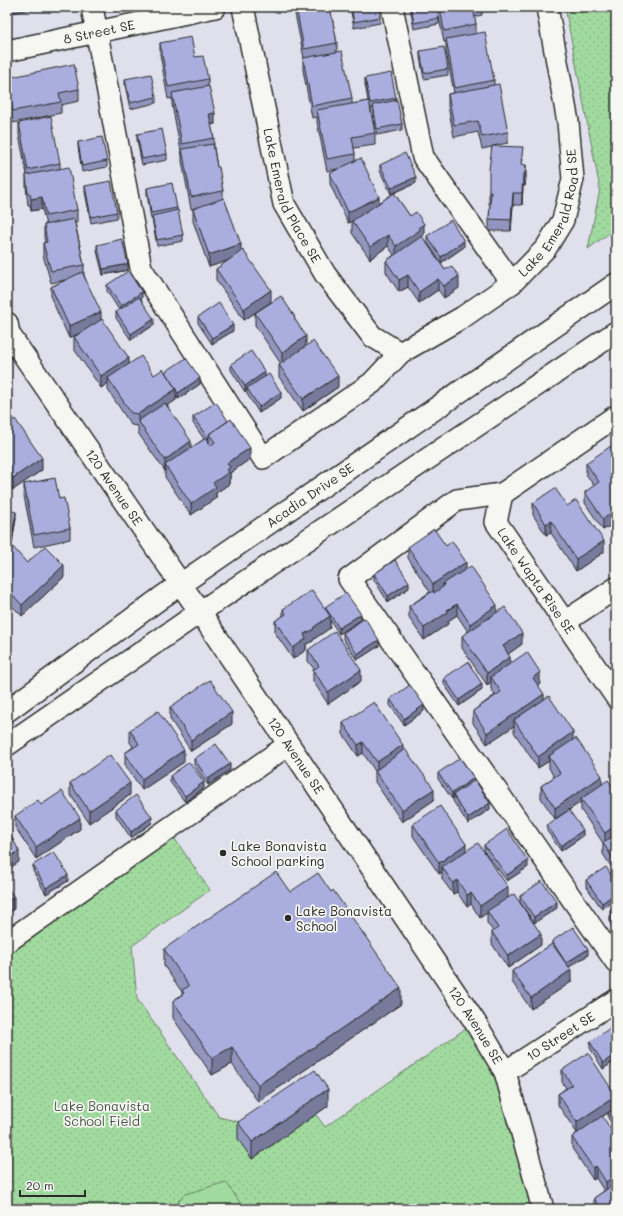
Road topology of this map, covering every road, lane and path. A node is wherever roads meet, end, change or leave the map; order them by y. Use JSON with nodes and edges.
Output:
{"nodes":[{"id":1,"x":92,"y":7,"type":"edge"},
{"id":2,"x":215,"y":7,"type":"edge"},
{"id":3,"x":243,"y":7,"type":"edge"},
{"id":4,"x":392,"y":7,"type":"edge"},
{"id":5,"x":547,"y":7,"type":"edge"},
{"id":6,"x":97,"y":33,"type":"junction"},
{"id":7,"x":7,"y":51,"type":"edge"},
{"id":8,"x":512,"y":283,"type":"junction"},
{"id":9,"x":616,"y":284,"type":"edge"},
{"id":10,"x":8,"y":331,"type":"edge"},
{"id":11,"x":616,"y":332,"type":"edge"},
{"id":12,"x":400,"y":353,"type":"junction"},
{"id":13,"x":616,"y":416,"type":"edge"},
{"id":14,"x":502,"y":494,"type":"junction"},
{"id":15,"x":180,"y":584,"type":"junction"},
{"id":16,"x":616,"y":588,"type":"edge"},
{"id":17,"x":200,"y":612,"type":"junction"},
{"id":18,"x":566,"y":621,"type":"junction"},
{"id":19,"x":616,"y":697,"type":"edge"},
{"id":20,"x":7,"y":711,"type":"edge"},
{"id":21,"x":7,"y":745,"type":"edge"},
{"id":22,"x":288,"y":745,"type":"junction"},
{"id":23,"x":7,"y":942,"type":"edge"},
{"id":24,"x":616,"y":962,"type":"edge"},
{"id":25,"x":616,"y":1000,"type":"edge"},
{"id":26,"x":505,"y":1072,"type":"junction"},
{"id":27,"x":543,"y":1209,"type":"edge"}],
"edges":[{"from":1,"to":6,"type":"street"},
{"from":2,"to":6,"type":"street","name":"8 Street SE"},
{"from":3,"to":12,"type":"street","name":"Lake Emerald Place SE"},
{"from":4,"to":8,"type":"street"},
{"from":5,"to":8,"type":"street","name":"Lake Emerald Road SE"},
{"from":6,"to":7,"type":"street","name":"8 Street SE"},
{"from":6,"to":12,"type":"street","name":"Lake Emerald Road SE"},
{"from":8,"to":12,"type":"street","name":"Lake Emerald Road SE"},
{"from":9,"to":15,"type":"street","name":"Acadia Drive SE"},
{"from":10,"to":15,"type":"street","name":"120 Avenue SE"},
{"from":11,"to":17,"type":"street"},
{"from":13,"to":14,"type":"street"},
{"from":14,"to":18,"type":"street","name":"Lake Wapta Rise SE"},
{"from":14,"to":24,"type":"street"},
{"from":15,"to":17,"type":"street","name":"120 Avenue SE"},
{"from":15,"to":20,"type":"street","name":"Acadia Drive SE"},
{"from":16,"to":18,"type":"street"},
{"from":17,"to":21,"type":"street"},
{"from":17,"to":22,"type":"street","name":"120 Avenue SE"},
{"from":18,"to":19,"type":"street","name":"Lake Wapta Rise SE"},
{"from":22,"to":23,"type":"street"},
{"from":22,"to":26,"type":"street","name":"120 Avenue SE"},
{"from":25,"to":26,"type":"street","name":"10 Street SE"},
{"from":26,"to":27,"type":"street","name":"120 Avenue SE"}]}
